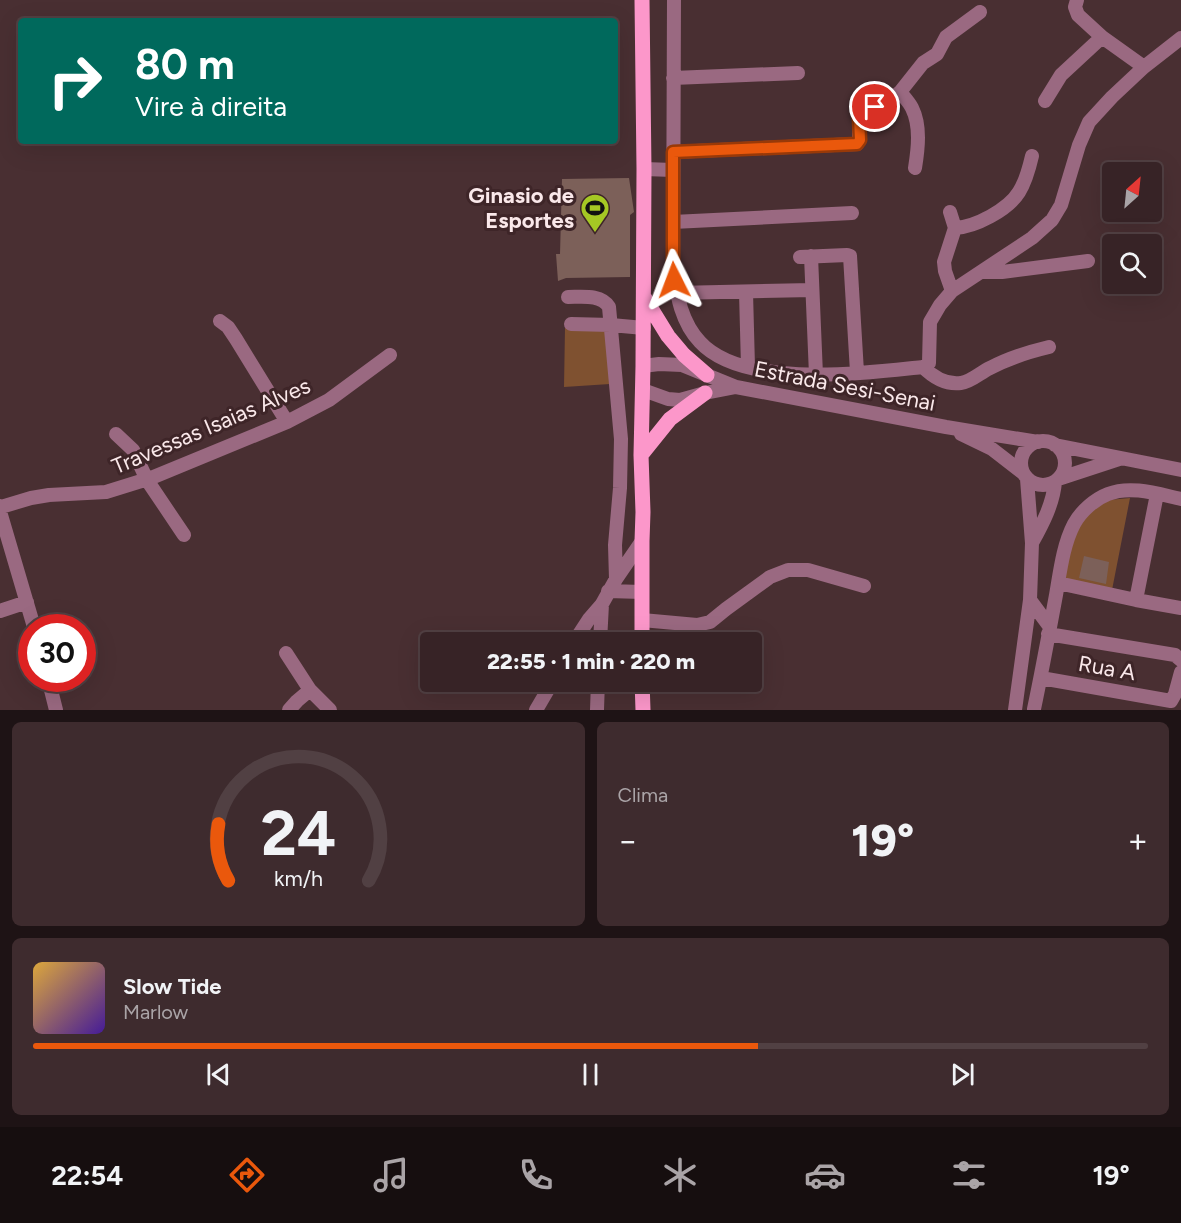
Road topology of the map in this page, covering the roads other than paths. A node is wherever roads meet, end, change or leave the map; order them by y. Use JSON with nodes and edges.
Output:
{"nodes":[{"id":1,"x":642,"y":0,"type":"edge"},
{"id":2,"x":674,"y":0,"type":"edge"},
{"id":3,"x":1077,"y":0,"type":"edge"},
{"id":4,"x":980,"y":12,"type":"dead end"},
{"id":5,"x":1102,"y":37,"type":"junction"},
{"id":6,"x":1181,"y":38,"type":"edge"},
{"id":7,"x":1144,"y":67,"type":"junction"},
{"id":8,"x":798,"y":73,"type":"dead end"},
{"id":9,"x":673,"y":78,"type":"junction"},
{"id":10,"x":900,"y":92,"type":"junction"},
{"id":11,"x":1045,"y":100,"type":"dead end"},
{"id":12,"x":673,"y":152,"type":"junction"},
{"id":13,"x":1032,"y":156,"type":"dead end"},
{"id":14,"x":915,"y":168,"type":"dead end"},
{"id":15,"x":644,"y":169,"type":"junction"},
{"id":16,"x":673,"y":170,"type":"junction"},
{"id":17,"x":950,"y":212,"type":"dead end"},
{"id":18,"x":852,"y":213,"type":"dead end"},
{"id":19,"x":673,"y":222,"type":"junction"},
{"id":20,"x":955,"y":228,"type":"junction"},
{"id":21,"x":1088,"y":261,"type":"dead end"},
{"id":22,"x":981,"y":272,"type":"junction"},
{"id":23,"x":812,"y":290,"type":"junction"},
{"id":24,"x":952,"y":291,"type":"junction"},
{"id":25,"x":746,"y":292,"type":"junction"},
{"id":26,"x":676,"y":293,"type":"junction"},
{"id":27,"x":568,"y":297,"type":"dead end"},
{"id":28,"x":644,"y":297,"type":"junction"},
{"id":29,"x":220,"y":321,"type":"dead end"},
{"id":30,"x":571,"y":324,"type":"dead end"},
{"id":31,"x":611,"y":325,"type":"junction"},
{"id":32,"x":644,"y":328,"type":"junction"},
{"id":33,"x":1049,"y":347,"type":"dead end"},
{"id":34,"x":390,"y":355,"type":"dead end"},
{"id":35,"x":644,"y":366,"type":"junction"},
{"id":36,"x":748,"y":367,"type":"junction"},
{"id":37,"x":923,"y":367,"type":"junction"},
{"id":38,"x":857,"y":372,"type":"junction"},
{"id":39,"x":707,"y":375,"type":"junction"},
{"id":40,"x":816,"y":375,"type":"junction"},
{"id":41,"x":736,"y":387,"type":"junction"},
{"id":42,"x":643,"y":390,"type":"junction"},
{"id":43,"x":705,"y":393,"type":"junction"},
{"id":44,"x":287,"y":422,"type":"junction"},
{"id":45,"x":945,"y":426,"type":"junction"},
{"id":46,"x":116,"y":434,"type":"dead end"},
{"id":47,"x":1038,"y":442,"type":"junction"},
{"id":48,"x":1055,"y":445,"type":"junction"},
{"id":49,"x":641,"y":454,"type":"junction"},
{"id":50,"x":1121,"y":459,"type":"junction"},
{"id":51,"x":1177,"y":466,"type":"edge"},
{"id":52,"x":1025,"y":476,"type":"junction"},
{"id":53,"x":147,"y":480,"type":"junction"},
{"id":54,"x":1057,"y":480,"type":"junction"},
{"id":55,"x":1157,"y":494,"type":"junction"},
{"id":56,"x":1181,"y":499,"type":"edge"},
{"id":57,"x":0,"y":506,"type":"edge"},
{"id":58,"x":184,"y":535,"type":"dead end"},
{"id":59,"x":642,"y":542,"type":"junction"},
{"id":60,"x":1032,"y":543,"type":"junction"},
{"id":61,"x":616,"y":579,"type":"junction"},
{"id":62,"x":1058,"y":583,"type":"junction"},
{"id":63,"x":864,"y":586,"type":"dead end"},
{"id":64,"x":642,"y":592,"type":"junction"},
{"id":65,"x":605,"y":597,"type":"junction"},
{"id":66,"x":1030,"y":600,"type":"junction"},
{"id":67,"x":1136,"y":600,"type":"junction"},
{"id":68,"x":27,"y":602,"type":"junction"},
{"id":69,"x":1181,"y":608,"type":"edge"},
{"id":70,"x":0,"y":611,"type":"edge"},
{"id":71,"x":30,"y":614,"type":"edge"},
{"id":72,"x":642,"y":620,"type":"junction"},
{"id":73,"x":1049,"y":631,"type":"junction"},
{"id":74,"x":581,"y":632,"type":"edge"},
{"id":75,"x":601,"y":632,"type":"edge"},
{"id":76,"x":642,"y":632,"type":"edge"},
{"id":77,"x":286,"y":653,"type":"dead end"},
{"id":78,"x":1178,"y":658,"type":"edge"},
{"id":79,"x":1181,"y":672,"type":"edge"},
{"id":80,"x":1041,"y":678,"type":"junction"},
{"id":81,"x":310,"y":690,"type":"junction"},
{"id":82,"x":52,"y":692,"type":"edge"},
{"id":83,"x":547,"y":692,"type":"edge"},
{"id":84,"x":598,"y":692,"type":"edge"},
{"id":85,"x":642,"y":692,"type":"edge"},
{"id":86,"x":1034,"y":709,"type":"edge"},
{"id":87,"x":56,"y":710,"type":"edge"},
{"id":88,"x":289,"y":710,"type":"edge"},
{"id":89,"x":330,"y":710,"type":"edge"},
{"id":90,"x":536,"y":710,"type":"edge"},
{"id":91,"x":597,"y":710,"type":"edge"},
{"id":92,"x":643,"y":710,"type":"edge"},
{"id":93,"x":1015,"y":710,"type":"edge"}],
"edges":[{"from":1,"to":15,"type":"main road"},
{"from":2,"to":9,"type":"street"},
{"from":3,"to":5,"type":"street"},
{"from":4,"to":10,"type":"street"},
{"from":5,"to":7,"type":"street"},
{"from":5,"to":11,"type":"street"},
{"from":6,"to":7,"type":"street"},
{"from":7,"to":22,"type":"street"},
{"from":8,"to":9,"type":"street"},
{"from":9,"to":12,"type":"street"},
{"from":10,"to":12,"type":"street"},
{"from":10,"to":14,"type":"street"},
{"from":12,"to":16,"type":"street"},
{"from":13,"to":20,"type":"street"},
{"from":15,"to":16,"type":"street"},
{"from":15,"to":28,"type":"main road"},
{"from":16,"to":19,"type":"street"},
{"from":17,"to":20,"type":"street"},
{"from":18,"to":19,"type":"street"},
{"from":19,"to":26,"type":"street"},
{"from":20,"to":24,"type":"street"},
{"from":21,"to":22,"type":"street"},
{"from":22,"to":24,"type":"street"},
{"from":23,"to":25,"type":"street"},
{"from":23,"to":38,"type":"street"},
{"from":23,"to":40,"type":"street"},
{"from":24,"to":37,"type":"street"},
{"from":25,"to":26,"type":"street"},
{"from":25,"to":36,"type":"street"},
{"from":26,"to":36,"type":"street"},
{"from":27,"to":31,"type":"street"},
{"from":28,"to":32,"type":"main road"},
{"from":28,"to":39,"type":"main road"},
{"from":29,"to":44,"type":"street"},
{"from":30,"to":31,"type":"street"},
{"from":31,"to":32,"type":"street"},
{"from":31,"to":61,"type":"street"},
{"from":32,"to":35,"type":"main road"},
{"from":33,"to":37,"type":"street"},
{"from":34,"to":44,"type":"street","name":"Travessas Isaias Alves"},
{"from":35,"to":39,"type":"street","name":"Estrada Sesi-Senai"},
{"from":35,"to":42,"type":"main road"},
{"from":36,"to":40,"type":"street"},
{"from":37,"to":38,"type":"street"},
{"from":38,"to":40,"type":"street"},
{"from":39,"to":41,"type":"street","name":"Estrada Sesi-Senai"},
{"from":41,"to":43,"type":"street","name":"Estrada Sesi-Senai"},
{"from":41,"to":45,"type":"street","name":"Estrada Sesi-Senai"},
{"from":42,"to":43,"type":"street","name":"Estrada Sesi-Senai"},
{"from":42,"to":49,"type":"main road"},
{"from":43,"to":49,"type":"main road"},
{"from":44,"to":53,"type":"street","name":"Travessas Isaias Alves"},
{"from":45,"to":47,"type":"street","name":"Estrada Sesi-Senai"},
{"from":45,"to":52,"type":"street","name":"Estrada Sesi-Senai"},
{"from":46,"to":53,"type":"street"},
{"from":47,"to":48,"type":"street"},
{"from":47,"to":52,"type":"street"},
{"from":48,"to":50,"type":"street"},
{"from":48,"to":54,"type":"street"},
{"from":49,"to":59,"type":"main road"},
{"from":50,"to":51,"type":"street"},
{"from":50,"to":54,"type":"street"},
{"from":52,"to":54,"type":"street"},
{"from":52,"to":60,"type":"street"},
{"from":53,"to":57,"type":"street","name":"Travessas Isaias Alves"},
{"from":53,"to":58,"type":"street"},
{"from":54,"to":60,"type":"street"},
{"from":55,"to":56,"type":"street"},
{"from":55,"to":62,"type":"street"},
{"from":55,"to":67,"type":"street"},
{"from":57,"to":68,"type":"street"},
{"from":59,"to":61,"type":"street"},
{"from":59,"to":64,"type":"main road"},
{"from":60,"to":66,"type":"street"},
{"from":61,"to":65,"type":"street"},
{"from":62,"to":67,"type":"street"},
{"from":62,"to":73,"type":"street"},
{"from":63,"to":72,"type":"street"},
{"from":64,"to":65,"type":"street"},
{"from":64,"to":72,"type":"main road"},
{"from":65,"to":74,"type":"street"},
{"from":65,"to":75,"type":"street"},
{"from":66,"to":73,"type":"street"},
{"from":66,"to":93,"type":"street"},
{"from":67,"to":69,"type":"street"},
{"from":68,"to":70,"type":"street"},
{"from":68,"to":71,"type":"street"},
{"from":72,"to":76,"type":"main road"},
{"from":73,"to":78,"type":"street"},
{"from":73,"to":80,"type":"street"},
{"from":77,"to":81,"type":"street"},
{"from":79,"to":80,"type":"street","name":"Rua A"},
{"from":80,"to":86,"type":"street"},
{"from":81,"to":88,"type":"street"},
{"from":81,"to":89,"type":"street"},
{"from":82,"to":87,"type":"street"},
{"from":83,"to":90,"type":"street"},
{"from":84,"to":91,"type":"street"},
{"from":85,"to":92,"type":"main road"}]}
